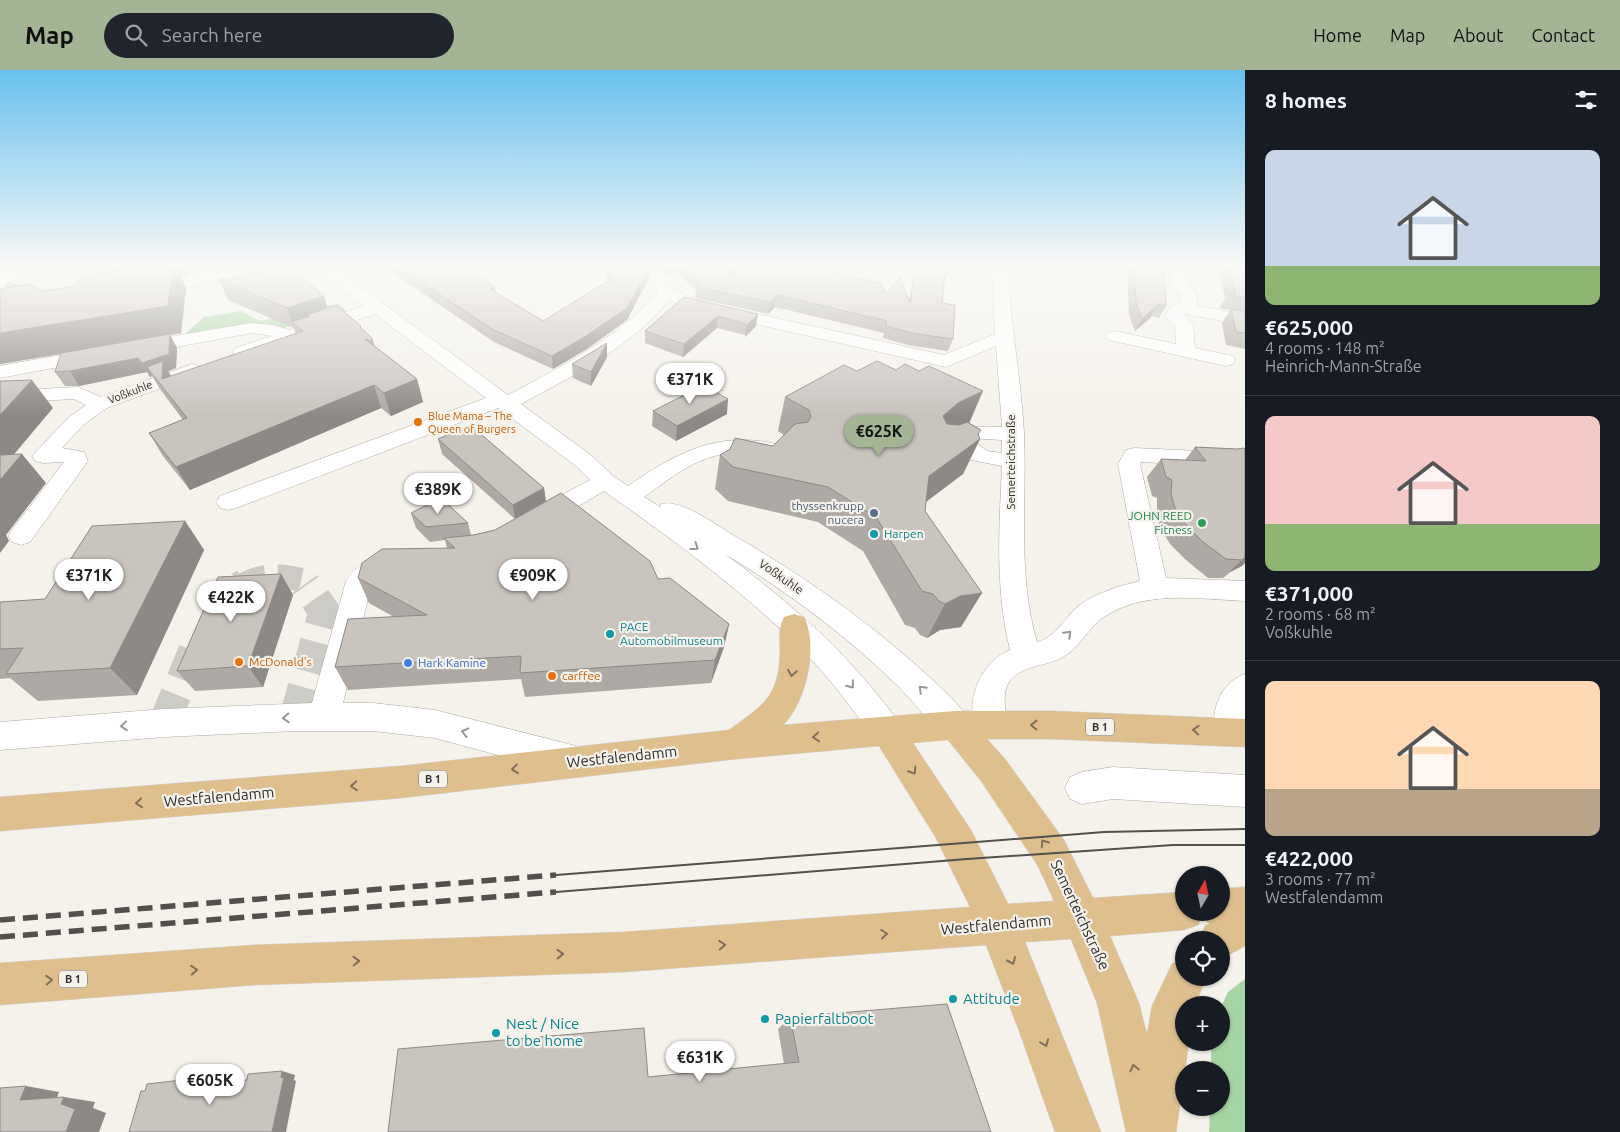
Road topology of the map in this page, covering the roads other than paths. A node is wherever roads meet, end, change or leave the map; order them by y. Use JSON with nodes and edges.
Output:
{"nodes":[{"id":1,"x":352,"y":316,"type":"edge"},
{"id":2,"x":386,"y":316,"type":"edge"},
{"id":3,"x":646,"y":316,"type":"edge"},
{"id":4,"x":741,"y":316,"type":"edge"},
{"id":5,"x":1002,"y":316,"type":"edge"},
{"id":6,"x":1183,"y":316,"type":"joint"},
{"id":7,"x":1245,"y":320,"type":"edge"},
{"id":8,"x":288,"y":336,"type":"junction"},
{"id":9,"x":1003,"y":336,"type":"junction"},
{"id":10,"x":1115,"y":336,"type":"dead end"},
{"id":11,"x":1186,"y":352,"type":"junction"},
{"id":12,"x":224,"y":359,"type":"edge"},
{"id":13,"x":1226,"y":360,"type":"dead end"},
{"id":14,"x":205,"y":365,"type":"edge"},
{"id":15,"x":0,"y":372,"type":"edge"},
{"id":16,"x":0,"y":397,"type":"edge"},
{"id":17,"x":503,"y":402,"type":"junction"},
{"id":18,"x":100,"y":404,"type":"junction"},
{"id":19,"x":967,"y":435,"type":"junction"},
{"id":20,"x":1013,"y":435,"type":"junction"},
{"id":21,"x":790,"y":450,"type":"edge"},
{"id":22,"x":941,"y":452,"type":"edge"},
{"id":23,"x":1222,"y":459,"type":"edge"},
{"id":24,"x":1012,"y":460,"type":"junction"},
{"id":25,"x":584,"y":461,"type":"junction"},
{"id":26,"x":604,"y":481,"type":"junction"},
{"id":27,"x":633,"y":494,"type":"junction"},
{"id":28,"x":228,"y":502,"type":"dead end"},
{"id":29,"x":523,"y":528,"type":"edge"},
{"id":30,"x":21,"y":536,"type":"dead end"},
{"id":31,"x":405,"y":555,"type":"edge"},
{"id":32,"x":1155,"y":588,"type":"junction"},
{"id":33,"x":1245,"y":591,"type":"edge"},
{"id":34,"x":794,"y":625,"type":"junction"},
{"id":35,"x":1026,"y":656,"type":"junction"},
{"id":36,"x":1245,"y":686,"type":"edge"},
{"id":37,"x":324,"y":717,"type":"junction"},
{"id":38,"x":989,"y":724,"type":"junction"},
{"id":39,"x":955,"y":725,"type":"junction"},
{"id":40,"x":887,"y":731,"type":"junction"},
{"id":41,"x":1238,"y":732,"type":"edge"},
{"id":42,"x":0,"y":736,"type":"edge"},
{"id":43,"x":736,"y":744,"type":"junction"},
{"id":44,"x":580,"y":762,"type":"junction"},
{"id":45,"x":1082,"y":788,"type":"dead end"},
{"id":46,"x":1245,"y":791,"type":"edge"},
{"id":47,"x":0,"y":814,"type":"edge"},
{"id":48,"x":1245,"y":906,"type":"edge"},
{"id":49,"x":1230,"y":907,"type":"edge"},
{"id":50,"x":1175,"y":912,"type":"edge"},
{"id":51,"x":1082,"y":918,"type":"junction"},
{"id":52,"x":996,"y":924,"type":"junction"},
{"id":53,"x":1245,"y":924,"type":"edge"},
{"id":54,"x":1230,"y":933,"type":"edge"},
{"id":55,"x":0,"y":984,"type":"edge"},
{"id":56,"x":1182,"y":986,"type":"edge"},
{"id":57,"x":1078,"y":1132,"type":"edge"},
{"id":58,"x":1149,"y":1132,"type":"edge"},
{"id":59,"x":1153,"y":1132,"type":"edge"}],
"edges":[{"from":1,"to":8,"type":"street"},
{"from":2,"to":17,"type":"street","name":"Voßkuhle"},
{"from":3,"to":17,"type":"street"},
{"from":4,"to":9,"type":"street"},
{"from":5,"to":9,"type":"street","name":"Semerteichstraße"},
{"from":6,"to":7,"type":"street"},
{"from":6,"to":11,"type":"street"},
{"from":8,"to":12,"type":"street"},
{"from":8,"to":15,"type":"street"},
{"from":9,"to":20,"type":"street","name":"Semerteichstraße"},
{"from":10,"to":11,"type":"street"},
{"from":11,"to":13,"type":"street"},
{"from":14,"to":18,"type":"street","name":"Voßkuhle"},
{"from":16,"to":18,"type":"street"},
{"from":17,"to":25,"type":"street","name":"Voßkuhle"},
{"from":17,"to":28,"type":"street"},
{"from":18,"to":30,"type":"street","name":"Voßkuhle"},
{"from":19,"to":20,"type":"street"},
{"from":19,"to":22,"type":"street"},
{"from":19,"to":24,"type":"street"},
{"from":20,"to":24,"type":"street","name":"Semerteichstraße"},
{"from":21,"to":27,"type":"street"},
{"from":23,"to":32,"type":"street"},
{"from":24,"to":35,"type":"street","name":"Semerteichstraße"},
{"from":25,"to":26,"type":"street","name":"Voßkuhle"},
{"from":25,"to":27,"type":"street","name":"Voßkuhle"},
{"from":26,"to":27,"type":"street","name":"Voßkuhle"},
{"from":26,"to":29,"type":"street"},
{"from":27,"to":34,"type":"street","name":"Voßkuhle","one_way":true},
{"from":39,"to":27,"type":"street","name":"Voßkuhle","one_way":true},
{"from":31,"to":37,"type":"street"},
{"from":32,"to":33,"type":"street"},
{"from":35,"to":32,"type":"street","one_way":true},
{"from":34,"to":40,"type":"street","name":"Voßkuhle","one_way":true},
{"from":34,"to":43,"type":"main road","one_way":true},
{"from":35,"to":38,"type":"street"},
{"from":36,"to":41,"type":"street"},
{"from":37,"to":42,"type":"street","one_way":true},
{"from":44,"to":37,"type":"street","one_way":true},
{"from":38,"to":39,"type":"main road","name":"Westfalendamm","number":"B 1"},
{"from":41,"to":38,"type":"main road","name":"Westfalendamm","number":"B 1","one_way":true},
{"from":39,"to":40,"type":"main road","name":"Westfalendamm","number":"B 1"},
{"from":51,"to":39,"type":"main road","name":"Semerteichstraße","one_way":true},
{"from":40,"to":43,"type":"main road","name":"Westfalendamm","number":"B 1","one_way":true},
{"from":40,"to":52,"type":"main road","one_way":true},
{"from":43,"to":44,"type":"main road","name":"Westfalendamm","number":"B 1"},
{"from":44,"to":47,"type":"main road","name":"Westfalendamm","number":"B 1","one_way":true},
{"from":45,"to":46,"type":"street"},
{"from":48,"to":49,"type":"main road"},
{"from":50,"to":51,"type":"main road","name":"Westfalendamm","number":"B 1"},
{"from":51,"to":52,"type":"main road","name":"Westfalendamm","number":"B 1"},
{"from":58,"to":51,"type":"main road","name":"Semerteichstraße","one_way":true},
{"from":55,"to":52,"type":"main road","name":"Westfalendamm","number":"B 1","one_way":true},
{"from":52,"to":57,"type":"main road","one_way":true},
{"from":53,"to":54,"type":"main road"},
{"from":56,"to":59,"type":"main road"}]}
